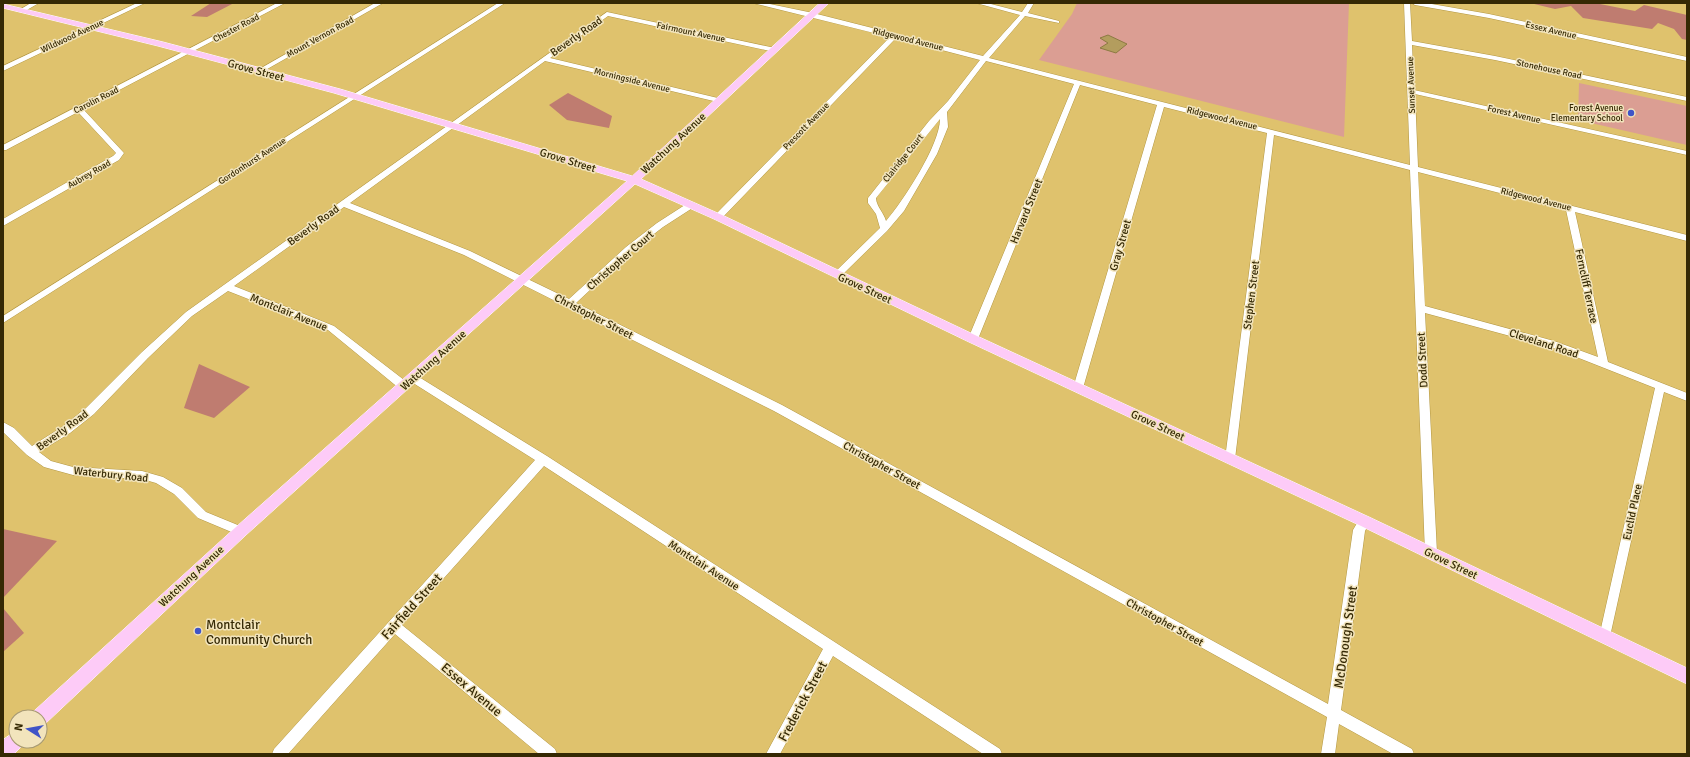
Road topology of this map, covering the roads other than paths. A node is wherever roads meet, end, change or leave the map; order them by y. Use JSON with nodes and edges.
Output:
{"nodes":[{"id":1,"x":36,"y":3,"type":"edge"},
{"id":2,"x":142,"y":3,"type":"edge"},
{"id":3,"x":282,"y":3,"type":"edge"},
{"id":4,"x":380,"y":3,"type":"edge"},
{"id":5,"x":502,"y":3,"type":"edge"},
{"id":6,"x":756,"y":3,"type":"edge"},
{"id":7,"x":825,"y":3,"type":"edge"},
{"id":8,"x":979,"y":3,"type":"edge"},
{"id":9,"x":1031,"y":3,"type":"edge"},
{"id":10,"x":1407,"y":3,"type":"edge"},
{"id":11,"x":1415,"y":3,"type":"edge"},
{"id":12,"x":3,"y":6,"type":"edge"},
{"id":13,"x":23,"y":10,"type":"junction"},
{"id":14,"x":607,"y":14,"type":"joint"},
{"id":15,"x":1024,"y":14,"type":"junction"},
{"id":16,"x":813,"y":15,"type":"junction"},
{"id":17,"x":1057,"y":22,"type":"dead end"},
{"id":18,"x":91,"y":27,"type":"junction"},
{"id":19,"x":895,"y":35,"type":"junction"},
{"id":20,"x":1409,"y":42,"type":"junction"},
{"id":21,"x":775,"y":50,"type":"junction"},
{"id":22,"x":189,"y":52,"type":"junction"},
{"id":23,"x":985,"y":58,"type":"junction"},
{"id":24,"x":544,"y":59,"type":"junction"},
{"id":25,"x":1687,"y":59,"type":"edge"},
{"id":26,"x":3,"y":69,"type":"edge"},
{"id":27,"x":260,"y":71,"type":"junction"},
{"id":28,"x":1078,"y":82,"type":"junction"},
{"id":29,"x":1411,"y":91,"type":"junction"},
{"id":30,"x":353,"y":96,"type":"junction"},
{"id":31,"x":1687,"y":100,"type":"edge"},
{"id":32,"x":719,"y":101,"type":"junction"},
{"id":33,"x":1161,"y":103,"type":"junction"},
{"id":34,"x":79,"y":109,"type":"junction"},
{"id":35,"x":944,"y":112,"type":"junction"},
{"id":36,"x":452,"y":126,"type":"junction"},
{"id":37,"x":1271,"y":131,"type":"junction"},
{"id":38,"x":3,"y":148,"type":"edge"},
{"id":39,"x":1687,"y":153,"type":"edge"},
{"id":40,"x":1414,"y":167,"type":"junction"},
{"id":41,"x":634,"y":180,"type":"junction"},
{"id":42,"x":343,"y":203,"type":"junction"},
{"id":43,"x":691,"y":205,"type":"junction"},
{"id":44,"x":1570,"y":207,"type":"junction"},
{"id":45,"x":876,"y":208,"type":"junction"},
{"id":46,"x":901,"y":209,"type":"junction"},
{"id":47,"x":718,"y":217,"type":"junction"},
{"id":48,"x":3,"y":223,"type":"edge"},
{"id":49,"x":884,"y":229,"type":"junction"},
{"id":50,"x":1687,"y":238,"type":"edge"},
{"id":51,"x":837,"y":275,"type":"junction"},
{"id":52,"x":523,"y":280,"type":"junction"},
{"id":53,"x":227,"y":287,"type":"junction"},
{"id":54,"x":570,"y":304,"type":"junction"},
{"id":55,"x":1420,"y":308,"type":"junction"},
{"id":56,"x":3,"y":320,"type":"edge"},
{"id":57,"x":973,"y":339,"type":"junction"},
{"id":58,"x":1604,"y":364,"type":"junction"},
{"id":59,"x":409,"y":382,"type":"junction"},
{"id":60,"x":1660,"y":386,"type":"junction"},
{"id":61,"x":1078,"y":388,"type":"junction"},
{"id":62,"x":1687,"y":397,"type":"edge"},
{"id":63,"x":3,"y":426,"type":"edge"},
{"id":64,"x":31,"y":452,"type":"junction"},
{"id":65,"x":543,"y":459,"type":"junction"},
{"id":66,"x":1230,"y":459,"type":"junction"},
{"id":67,"x":1364,"y":521,"type":"junction"},
{"id":68,"x":241,"y":531,"type":"junction"},
{"id":69,"x":1431,"y":553,"type":"junction"},
{"id":70,"x":393,"y":625,"type":"junction"},
{"id":71,"x":1605,"y":637,"type":"junction"},
{"id":72,"x":830,"y":648,"type":"junction"},
{"id":73,"x":1687,"y":676,"type":"edge"},
{"id":74,"x":48,"y":710,"type":"edge"},
{"id":75,"x":1334,"y":714,"type":"junction"},
{"id":76,"x":542,"y":751,"type":"edge"},
{"id":77,"x":279,"y":754,"type":"edge"},
{"id":78,"x":774,"y":754,"type":"edge"},
{"id":79,"x":995,"y":754,"type":"edge"},
{"id":80,"x":1328,"y":754,"type":"edge"},
{"id":81,"x":1407,"y":754,"type":"edge"}],
"edges":[{"from":1,"to":13,"type":"street"},
{"from":2,"to":18,"type":"street","name":"Wildwood Avenue"},
{"from":3,"to":22,"type":"street","name":"Chester Road"},
{"from":4,"to":27,"type":"street","name":"Mount Vernon Road"},
{"from":5,"to":30,"type":"street","name":"Gordonhurst Avenue"},
{"from":6,"to":16,"type":"street","name":"Ridgewood Avenue"},
{"from":7,"to":16,"type":"main road","name":"Watchung Avenue"},
{"from":8,"to":15,"type":"street"},
{"from":9,"to":15,"type":"street","name":"Clairidge Court"},
{"from":10,"to":20,"type":"street","name":"Sunset Avenue"},
{"from":11,"to":25,"type":"street","name":"Essex Avenue"},
{"from":12,"to":13,"type":"main road","name":"Grove Street"},
{"from":13,"to":18,"type":"main road","name":"Grove Street"},
{"from":14,"to":21,"type":"street","name":"Fairmount Avenue"},
{"from":14,"to":24,"type":"street","name":"Beverly Road"},
{"from":15,"to":17,"type":"street"},
{"from":15,"to":23,"type":"street","name":"Clairidge Court"},
{"from":16,"to":19,"type":"street","name":"Ridgewood Avenue"},
{"from":16,"to":21,"type":"main road","name":"Watchung Avenue"},
{"from":18,"to":22,"type":"main road","name":"Grove Street"},
{"from":18,"to":26,"type":"street","name":"Wildwood Avenue"},
{"from":19,"to":23,"type":"street","name":"Ridgewood Avenue"},
{"from":19,"to":47,"type":"street","name":"Prescott Avenue"},
{"from":20,"to":29,"type":"street","name":"Sunset Avenue"},
{"from":20,"to":31,"type":"street","name":"Stonehouse Road"},
{"from":21,"to":32,"type":"main road","name":"Watchung Avenue"},
{"from":22,"to":27,"type":"main road","name":"Grove Street"},
{"from":22,"to":34,"type":"street","name":"Carolin Road"},
{"from":23,"to":28,"type":"street","name":"Ridgewood Avenue"},
{"from":23,"to":35,"type":"street","name":"Clairidge Court"},
{"from":24,"to":32,"type":"street","name":"Morningside Avenue"},
{"from":24,"to":36,"type":"street","name":"Beverly Road"},
{"from":27,"to":30,"type":"main road","name":"Grove Street"},
{"from":28,"to":33,"type":"street","name":"Ridgewood Avenue"},
{"from":28,"to":57,"type":"street","name":"Harvard Street"},
{"from":29,"to":39,"type":"street","name":"Forest Avenue"},
{"from":29,"to":40,"type":"street","name":"Sunset Avenue"},
{"from":30,"to":36,"type":"main road","name":"Grove Street"},
{"from":30,"to":56,"type":"street","name":"Gordonhurst Avenue"},
{"from":32,"to":41,"type":"main road","name":"Watchung Avenue"},
{"from":33,"to":37,"type":"street","name":"Ridgewood Avenue"},
{"from":33,"to":61,"type":"street","name":"Gray Street"},
{"from":34,"to":38,"type":"street","name":"Carolin Road"},
{"from":34,"to":48,"type":"street","name":"Aubrey Road"},
{"from":35,"to":45,"type":"street","name":"Clairidge Court"},
{"from":35,"to":46,"type":"street","name":"Clairidge Court"},
{"from":36,"to":41,"type":"main road","name":"Grove Street"},
{"from":36,"to":42,"type":"street","name":"Beverly Road"},
{"from":37,"to":40,"type":"street","name":"Ridgewood Avenue"},
{"from":37,"to":66,"type":"street","name":"Stephen Street"},
{"from":40,"to":44,"type":"street","name":"Ridgewood Avenue"},
{"from":40,"to":55,"type":"street","name":"Dodd Street"},
{"from":41,"to":43,"type":"main road","name":"Grove Street"},
{"from":41,"to":52,"type":"main road","name":"Watchung Avenue"},
{"from":42,"to":52,"type":"street","name":"Christopher Street"},
{"from":42,"to":53,"type":"street","name":"Beverly Road"},
{"from":43,"to":47,"type":"main road","name":"Grove Street"},
{"from":43,"to":54,"type":"street","name":"Christopher Court"},
{"from":44,"to":50,"type":"street","name":"Ridgewood Avenue"},
{"from":44,"to":58,"type":"street","name":"Ferncliff Terrace"},
{"from":45,"to":46,"type":"street"},
{"from":45,"to":49,"type":"street","name":"Clairidge Court"},
{"from":46,"to":49,"type":"street","name":"Clairidge Court"},
{"from":47,"to":51,"type":"main road","name":"Grove Street"},
{"from":49,"to":51,"type":"street","name":"Clairidge Court"},
{"from":51,"to":57,"type":"main road","name":"Grove Street"},
{"from":52,"to":54,"type":"street","name":"Christopher Street"},
{"from":52,"to":59,"type":"main road","name":"Watchung Avenue"},
{"from":53,"to":59,"type":"street","name":"Montclair Avenue"},
{"from":53,"to":64,"type":"street","name":"Beverly Road"},
{"from":54,"to":75,"type":"street","name":"Christopher Street"},
{"from":55,"to":58,"type":"street","name":"Cleveland Road"},
{"from":55,"to":69,"type":"street","name":"Dodd Street"},
{"from":57,"to":61,"type":"main road","name":"Grove Street"},
{"from":58,"to":60,"type":"street","name":"Cleveland Road"},
{"from":59,"to":65,"type":"street","name":"Montclair Avenue"},
{"from":59,"to":68,"type":"main road","name":"Watchung Avenue"},
{"from":60,"to":62,"type":"street","name":"Cleveland Road"},
{"from":60,"to":71,"type":"street","name":"Euclid Place"},
{"from":61,"to":66,"type":"main road","name":"Grove Street"},
{"from":63,"to":64,"type":"street","name":"Waterbury Road"},
{"from":64,"to":68,"type":"street","name":"Waterbury Road"},
{"from":65,"to":70,"type":"street","name":"Fairfield Street"},
{"from":65,"to":72,"type":"street","name":"Montclair Avenue"},
{"from":66,"to":67,"type":"main road","name":"Grove Street"},
{"from":67,"to":69,"type":"main road","name":"Grove Street"},
{"from":67,"to":75,"type":"street","name":"McDonough Street"},
{"from":68,"to":74,"type":"main road","name":"Watchung Avenue"},
{"from":69,"to":71,"type":"main road","name":"Grove Street"},
{"from":70,"to":76,"type":"street","name":"Essex Avenue"},
{"from":70,"to":77,"type":"street","name":"Fairfield Street"},
{"from":71,"to":73,"type":"main road","name":"Grove Street"},
{"from":72,"to":78,"type":"street","name":"Frederick Street"},
{"from":72,"to":79,"type":"street","name":"Montclair Avenue"},
{"from":75,"to":80,"type":"street","name":"McDonough Street"},
{"from":75,"to":81,"type":"street","name":"Christopher Street"}]}
